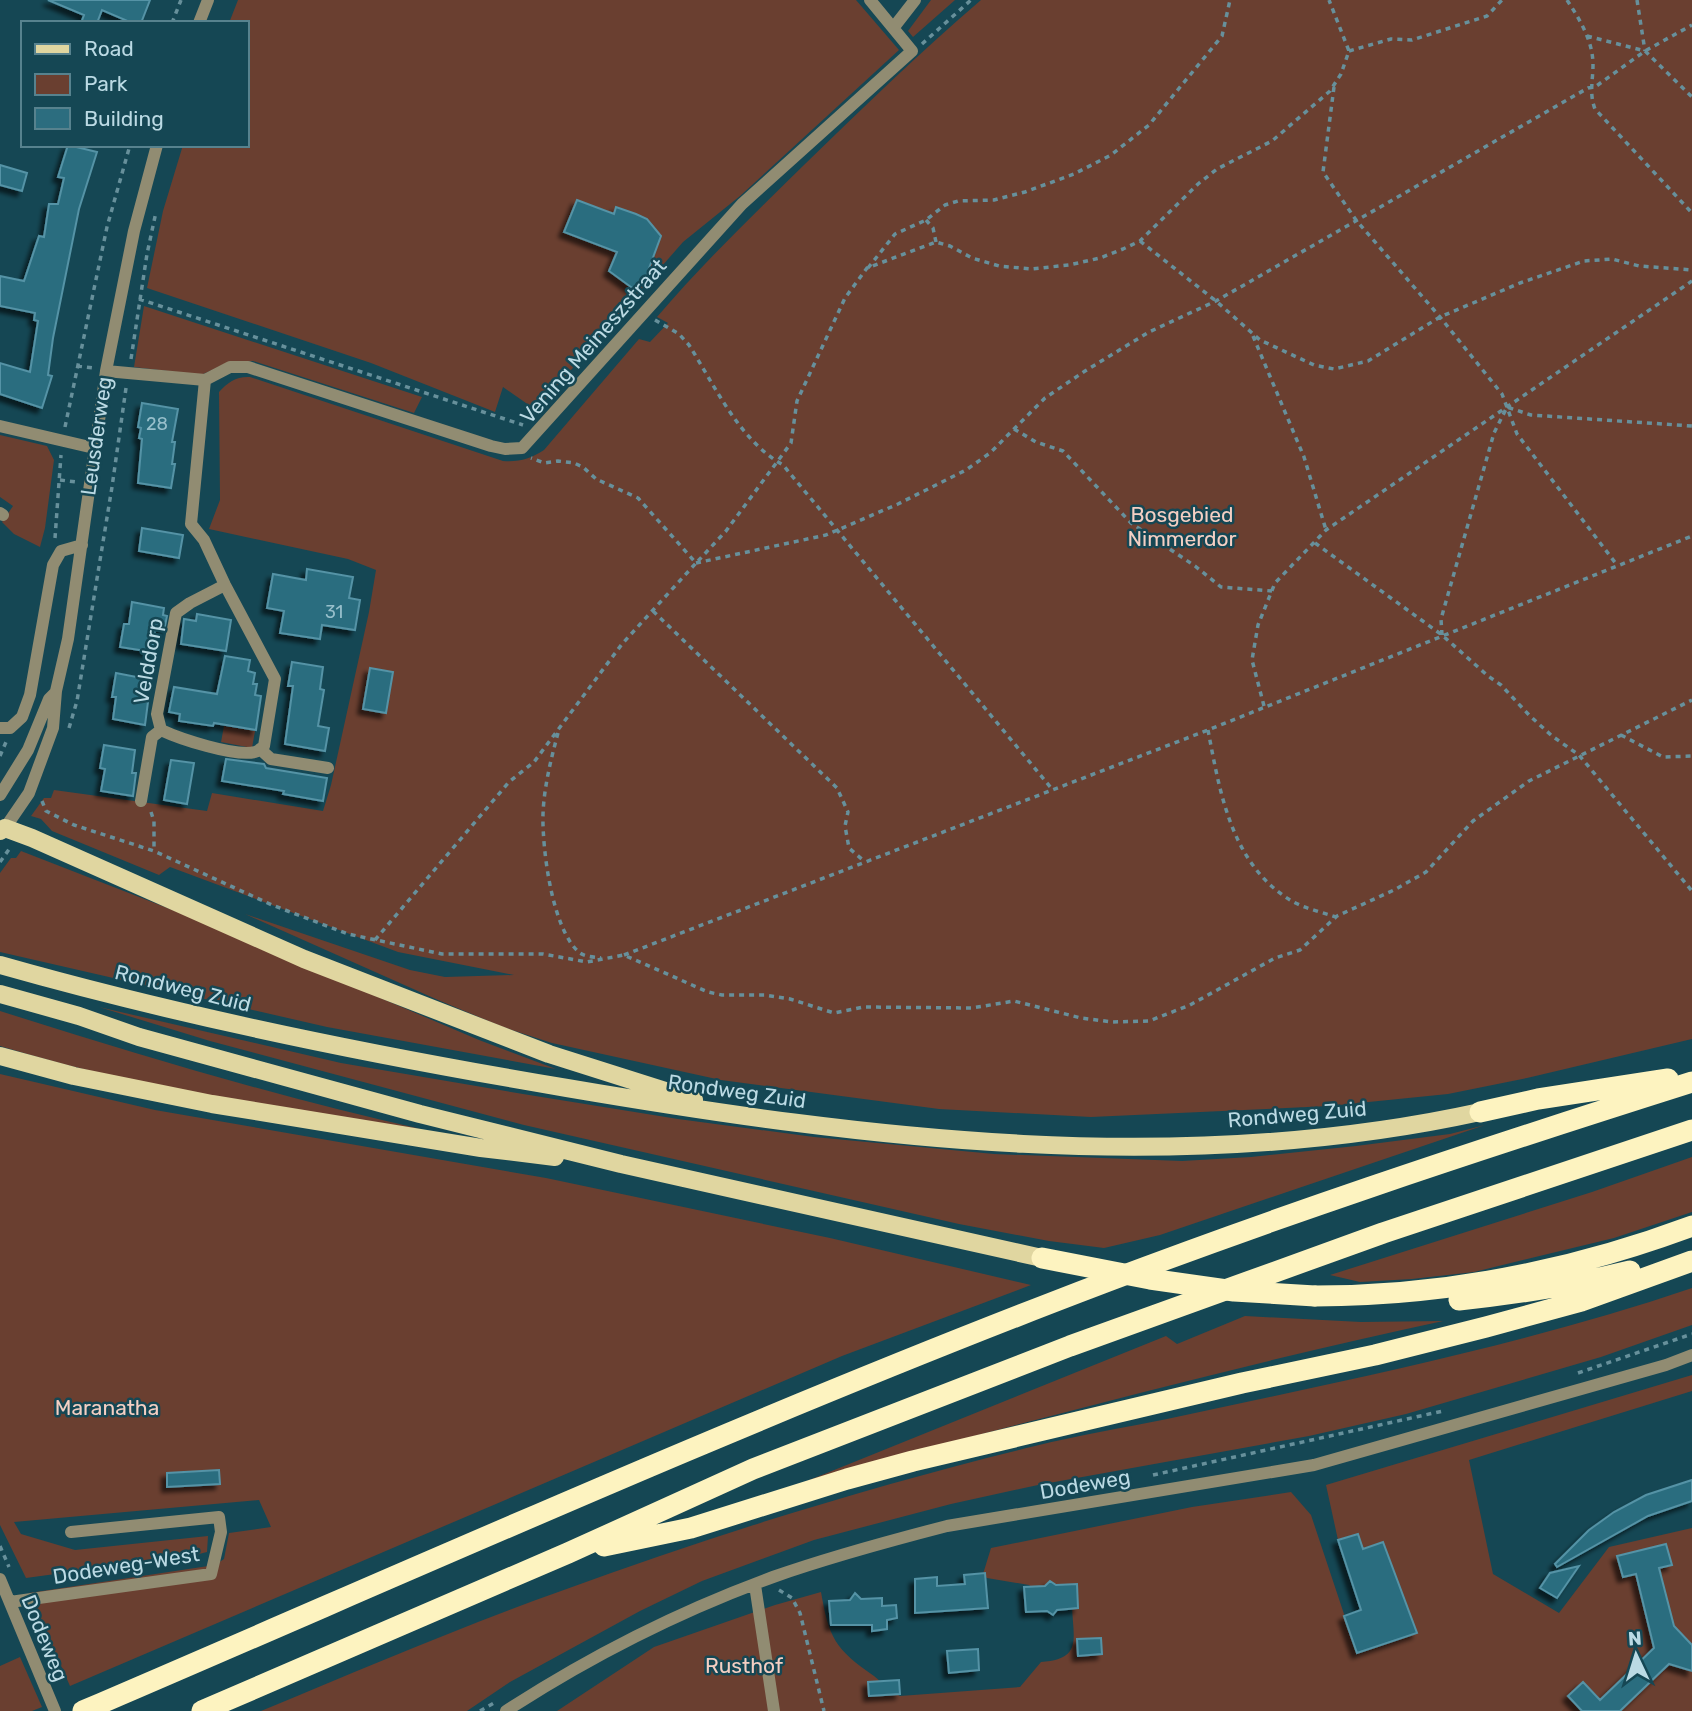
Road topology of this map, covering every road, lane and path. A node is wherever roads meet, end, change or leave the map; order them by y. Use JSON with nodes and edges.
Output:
{"nodes":[{"id":1,"x":181,"y":0,"type":"edge"},
{"id":2,"x":208,"y":0,"type":"edge"},
{"id":3,"x":870,"y":0,"type":"edge"},
{"id":4,"x":915,"y":0,"type":"edge"},
{"id":5,"x":971,"y":0,"type":"edge"},
{"id":6,"x":1230,"y":0,"type":"edge"},
{"id":7,"x":1329,"y":0,"type":"edge"},
{"id":8,"x":1502,"y":0,"type":"edge"},
{"id":9,"x":1567,"y":0,"type":"edge"},
{"id":10,"x":1636,"y":0,"type":"edge"},
{"id":11,"x":173,"y":21,"type":"edge"},
{"id":12,"x":200,"y":21,"type":"edge"},
{"id":13,"x":1692,"y":25,"type":"edge"},
{"id":14,"x":894,"y":27,"type":"junction"},
{"id":15,"x":1587,"y":36,"type":"junction"},
{"id":16,"x":912,"y":51,"type":"junction"},
{"id":17,"x":1349,"y":51,"type":"junction"},
{"id":18,"x":1645,"y":51,"type":"junction"},
{"id":19,"x":1335,"y":84,"type":"junction"},
{"id":20,"x":1592,"y":88,"type":"junction"},
{"id":21,"x":1692,"y":97,"type":"edge"},
{"id":22,"x":129,"y":147,"type":"edge"},
{"id":23,"x":156,"y":147,"type":"edge"},
{"id":24,"x":158,"y":205,"type":"dead end"},
{"id":25,"x":1692,"y":213,"type":"edge"},
{"id":26,"x":926,"y":220,"type":"junction"},
{"id":27,"x":1356,"y":220,"type":"junction"},
{"id":28,"x":1140,"y":241,"type":"junction"},
{"id":29,"x":936,"y":242,"type":"junction"},
{"id":30,"x":867,"y":268,"type":"junction"},
{"id":31,"x":1692,"y":271,"type":"edge"},
{"id":32,"x":1692,"y":281,"type":"edge"},
{"id":33,"x":139,"y":299,"type":"junction"},
{"id":34,"x":1216,"y":300,"type":"junction"},
{"id":35,"x":644,"y":313,"type":"junction"},
{"id":36,"x":1440,"y":317,"type":"junction"},
{"id":37,"x":1252,"y":333,"type":"junction"},
{"id":38,"x":106,"y":370,"type":"junction"},
{"id":39,"x":128,"y":374,"type":"junction"},
{"id":40,"x":205,"y":380,"type":"junction"},
{"id":41,"x":1507,"y":407,"type":"junction"},
{"id":42,"x":0,"y":426,"type":"edge"},
{"id":43,"x":1692,"y":426,"type":"edge"},
{"id":44,"x":1014,"y":429,"type":"junction"},
{"id":45,"x":539,"y":431,"type":"junction"},
{"id":46,"x":63,"y":440,"type":"junction"},
{"id":47,"x":522,"y":448,"type":"junction"},
{"id":48,"x":94,"y":449,"type":"junction"},
{"id":49,"x":778,"y":462,"type":"junction"},
{"id":50,"x":838,"y":530,"type":"junction"},
{"id":51,"x":1326,"y":530,"type":"junction"},
{"id":52,"x":1692,"y":536,"type":"edge"},
{"id":53,"x":1315,"y":543,"type":"junction"},
{"id":54,"x":82,"y":545,"type":"junction"},
{"id":55,"x":696,"y":563,"type":"junction"},
{"id":56,"x":53,"y":565,"type":"junction"},
{"id":57,"x":1617,"y":565,"type":"junction"},
{"id":58,"x":225,"y":585,"type":"junction"},
{"id":59,"x":1272,"y":591,"type":"junction"},
{"id":60,"x":653,"y":611,"type":"junction"},
{"id":61,"x":1442,"y":635,"type":"junction"},
{"id":62,"x":56,"y":691,"type":"junction"},
{"id":63,"x":1692,"y":700,"type":"edge"},
{"id":64,"x":1264,"y":706,"type":"junction"},
{"id":65,"x":5,"y":728,"type":"edge"},
{"id":66,"x":559,"y":729,"type":"junction"},
{"id":67,"x":161,"y":730,"type":"junction"},
{"id":68,"x":1208,"y":730,"type":"junction"},
{"id":69,"x":67,"y":734,"type":"dead end"},
{"id":70,"x":1621,"y":735,"type":"junction"},
{"id":71,"x":260,"y":750,"type":"junction"},
{"id":72,"x":1579,"y":755,"type":"junction"},
{"id":73,"x":1692,"y":756,"type":"edge"},
{"id":74,"x":328,"y":768,"type":"dead end"},
{"id":75,"x":1052,"y":789,"type":"junction"},
{"id":76,"x":0,"y":795,"type":"edge"},
{"id":77,"x":41,"y":797,"type":"dead end"},
{"id":78,"x":141,"y":802,"type":"joint"},
{"id":79,"x":2,"y":831,"type":"edge"},
{"id":80,"x":154,"y":851,"type":"junction"},
{"id":81,"x":864,"y":862,"type":"junction"},
{"id":82,"x":1692,"y":891,"type":"edge"},
{"id":83,"x":1336,"y":917,"type":"junction"},
{"id":84,"x":375,"y":940,"type":"junction"},
{"id":85,"x":624,"y":955,"type":"junction"},
{"id":86,"x":607,"y":958,"type":"junction"},
{"id":87,"x":0,"y":965,"type":"edge"},
{"id":88,"x":0,"y":994,"type":"edge"},
{"id":89,"x":0,"y":1056,"type":"edge"},
{"id":90,"x":1692,"y":1075,"type":"edge"},
{"id":91,"x":1692,"y":1082,"type":"edge"},
{"id":92,"x":1480,"y":1112,"type":"joint"},
{"id":93,"x":734,"y":1114,"type":"junction"},
{"id":94,"x":1692,"y":1130,"type":"edge"},
{"id":95,"x":621,"y":1164,"type":"junction"},
{"id":96,"x":1692,"y":1226,"type":"edge"},
{"id":97,"x":1692,"y":1256,"type":"edge"},
{"id":98,"x":1042,"y":1258,"type":"joint"},
{"id":99,"x":1692,"y":1261,"type":"edge"},
{"id":100,"x":1315,"y":1296,"type":"junction"},
{"id":101,"x":1692,"y":1334,"type":"edge"},
{"id":102,"x":1692,"y":1355,"type":"edge"},
{"id":103,"x":1573,"y":1374,"type":"dead end"},
{"id":104,"x":1454,"y":1409,"type":"dead end"},
{"id":105,"x":1144,"y":1477,"type":"dead end"},
{"id":106,"x":71,"y":1532,"type":"dead end"},
{"id":107,"x":568,"y":1553,"type":"junction"},
{"id":108,"x":773,"y":1577,"type":"junction"},
{"id":109,"x":0,"y":1579,"type":"edge"},
{"id":110,"x":755,"y":1585,"type":"junction"},
{"id":111,"x":10,"y":1602,"type":"junction"},
{"id":112,"x":55,"y":1711,"type":"edge"},
{"id":113,"x":83,"y":1711,"type":"edge"},
{"id":114,"x":202,"y":1711,"type":"edge"},
{"id":115,"x":506,"y":1711,"type":"edge"},
{"id":116,"x":774,"y":1711,"type":"edge"},
{"id":117,"x":824,"y":1711,"type":"edge"}],
"edges":[{"from":1,"to":11,"type":"path"},
{"from":2,"to":12,"type":"street"},
{"from":3,"to":14,"type":"street"},
{"from":4,"to":14,"type":"street"},
{"from":5,"to":16,"type":"path"},
{"from":6,"to":26,"type":"path"},
{"from":7,"to":17,"type":"path"},
{"from":8,"to":17,"type":"path"},
{"from":9,"to":15,"type":"path"},
{"from":10,"to":18,"type":"path"},
{"from":13,"to":18,"type":"path"},
{"from":14,"to":16,"type":"street"},
{"from":15,"to":18,"type":"path"},
{"from":15,"to":20,"type":"path"},
{"from":16,"to":35,"type":"street","name":"Vening Meineszstraat"},
{"from":17,"to":19,"type":"path"},
{"from":18,"to":20,"type":"path"},
{"from":18,"to":21,"type":"path"},
{"from":19,"to":27,"type":"path"},
{"from":19,"to":28,"type":"path"},
{"from":20,"to":25,"type":"path"},
{"from":20,"to":27,"type":"path"},
{"from":22,"to":46,"type":"path","name":"Leusderweg"},
{"from":23,"to":38,"type":"street","name":"Leusderweg"},
{"from":24,"to":33,"type":"path","name":"Leusderweg"},
{"from":26,"to":29,"type":"path"},
{"from":26,"to":30,"type":"path"},
{"from":27,"to":34,"type":"path"},
{"from":27,"to":36,"type":"path"},
{"from":28,"to":29,"type":"path"},
{"from":28,"to":34,"type":"path"},
{"from":29,"to":30,"type":"path"},
{"from":30,"to":49,"type":"path"},
{"from":31,"to":36,"type":"path"},
{"from":32,"to":41,"type":"path"},
{"from":33,"to":39,"type":"path","name":"Leusderweg"},
{"from":33,"to":45,"type":"path"},
{"from":34,"to":37,"type":"path"},
{"from":34,"to":44,"type":"path"},
{"from":35,"to":45,"type":"street","name":"Vening Meineszstraat"},
{"from":35,"to":49,"type":"path"},
{"from":36,"to":37,"type":"path"},
{"from":36,"to":41,"type":"path"},
{"from":37,"to":51,"type":"path"},
{"from":38,"to":39,"type":"street","name":"Vening Meineszstraat"},
{"from":38,"to":48,"type":"street","name":"Leusderweg"},
{"from":39,"to":40,"type":"street","name":"Vening Meineszstraat"},
{"from":39,"to":69,"type":"path","name":"Leusderweg"},
{"from":40,"to":47,"type":"street","name":"Vening Meineszstraat"},
{"from":40,"to":58,"type":"street"},
{"from":41,"to":43,"type":"path"},
{"from":41,"to":51,"type":"path"},
{"from":41,"to":57,"type":"path"},
{"from":41,"to":61,"type":"path"},
{"from":42,"to":46,"type":"street"},
{"from":44,"to":50,"type":"path"},
{"from":44,"to":59,"type":"path"},
{"from":45,"to":47,"type":"street","name":"Vening Meineszstraat"},
{"from":46,"to":48,"type":"street"},
{"from":46,"to":56,"type":"path","name":"Leusderweg"},
{"from":47,"to":55,"type":"path"},
{"from":48,"to":54,"type":"street","name":"Leusderweg"},
{"from":49,"to":50,"type":"path"},
{"from":49,"to":55,"type":"path"},
{"from":50,"to":55,"type":"path"},
{"from":50,"to":75,"type":"path"},
{"from":51,"to":53,"type":"path"},
{"from":52,"to":57,"type":"path"},
{"from":53,"to":59,"type":"path"},
{"from":53,"to":61,"type":"path"},
{"from":54,"to":56,"type":"street"},
{"from":54,"to":62,"type":"street","name":"Leusderweg"},
{"from":55,"to":60,"type":"path"},
{"from":56,"to":65,"type":"street"},
{"from":57,"to":61,"type":"path"},
{"from":58,"to":67,"type":"street","name":"Velddorp"},
{"from":58,"to":71,"type":"street"},
{"from":59,"to":64,"type":"path"},
{"from":60,"to":66,"type":"path"},
{"from":60,"to":81,"type":"path"},
{"from":61,"to":64,"type":"path"},
{"from":61,"to":72,"type":"path"},
{"from":62,"to":76,"type":"street","name":"Leusderweg"},
{"from":62,"to":79,"type":"street","name":"Leusderweg"},
{"from":63,"to":70,"type":"path"},
{"from":64,"to":68,"type":"path"},
{"from":66,"to":84,"type":"path"},
{"from":66,"to":86,"type":"path"},
{"from":67,"to":71,"type":"street","name":"Velddorp"},
{"from":67,"to":78,"type":"street","name":"Velddorp"},
{"from":68,"to":75,"type":"path"},
{"from":68,"to":83,"type":"path"},
{"from":70,"to":72,"type":"path"},
{"from":70,"to":73,"type":"path"},
{"from":71,"to":74,"type":"street","name":"Velddorp"},
{"from":72,"to":82,"type":"path"},
{"from":72,"to":83,"type":"path"},
{"from":75,"to":81,"type":"path"},
{"from":77,"to":80,"type":"path"},
{"from":78,"to":80,"type":"path"},
{"from":79,"to":93,"type":"main road"},
{"from":80,"to":84,"type":"path"},
{"from":81,"to":85,"type":"path"},
{"from":83,"to":85,"type":"path"},
{"from":84,"to":86,"type":"path"},
{"from":85,"to":86,"type":"path"},
{"from":87,"to":93,"type":"main road","name":"Rondweg Zuid"},
{"from":88,"to":95,"type":"main road"},
{"from":89,"to":95,"type":"main road"},
{"from":90,"to":92,"type":"highway"},
{"from":91,"to":113,"type":"highway"},
{"from":92,"to":93,"type":"main road","name":"Rondweg Zuid"},
{"from":94,"to":107,"type":"highway"},
{"from":95,"to":98,"type":"main road"},
{"from":96,"to":100,"type":"highway"},
{"from":97,"to":100,"type":"highway"},
{"from":98,"to":100,"type":"highway","bridge":true},
{"from":99,"to":107,"type":"highway"},
{"from":101,"to":103,"type":"path"},
{"from":102,"to":108,"type":"street","name":"Dodeweg"},
{"from":104,"to":105,"type":"path","name":"Dodeweg"},
{"from":106,"to":111,"type":"street","name":"Dodeweg-West"},
{"from":107,"to":114,"type":"highway"},
{"from":108,"to":110,"type":"street","name":"Dodeweg"},
{"from":108,"to":117,"type":"path"},
{"from":109,"to":111,"type":"street","name":"Dodeweg"},
{"from":110,"to":115,"type":"street","name":"Dodeweg"},
{"from":110,"to":116,"type":"street"},
{"from":111,"to":112,"type":"street","name":"Dodeweg"}]}
